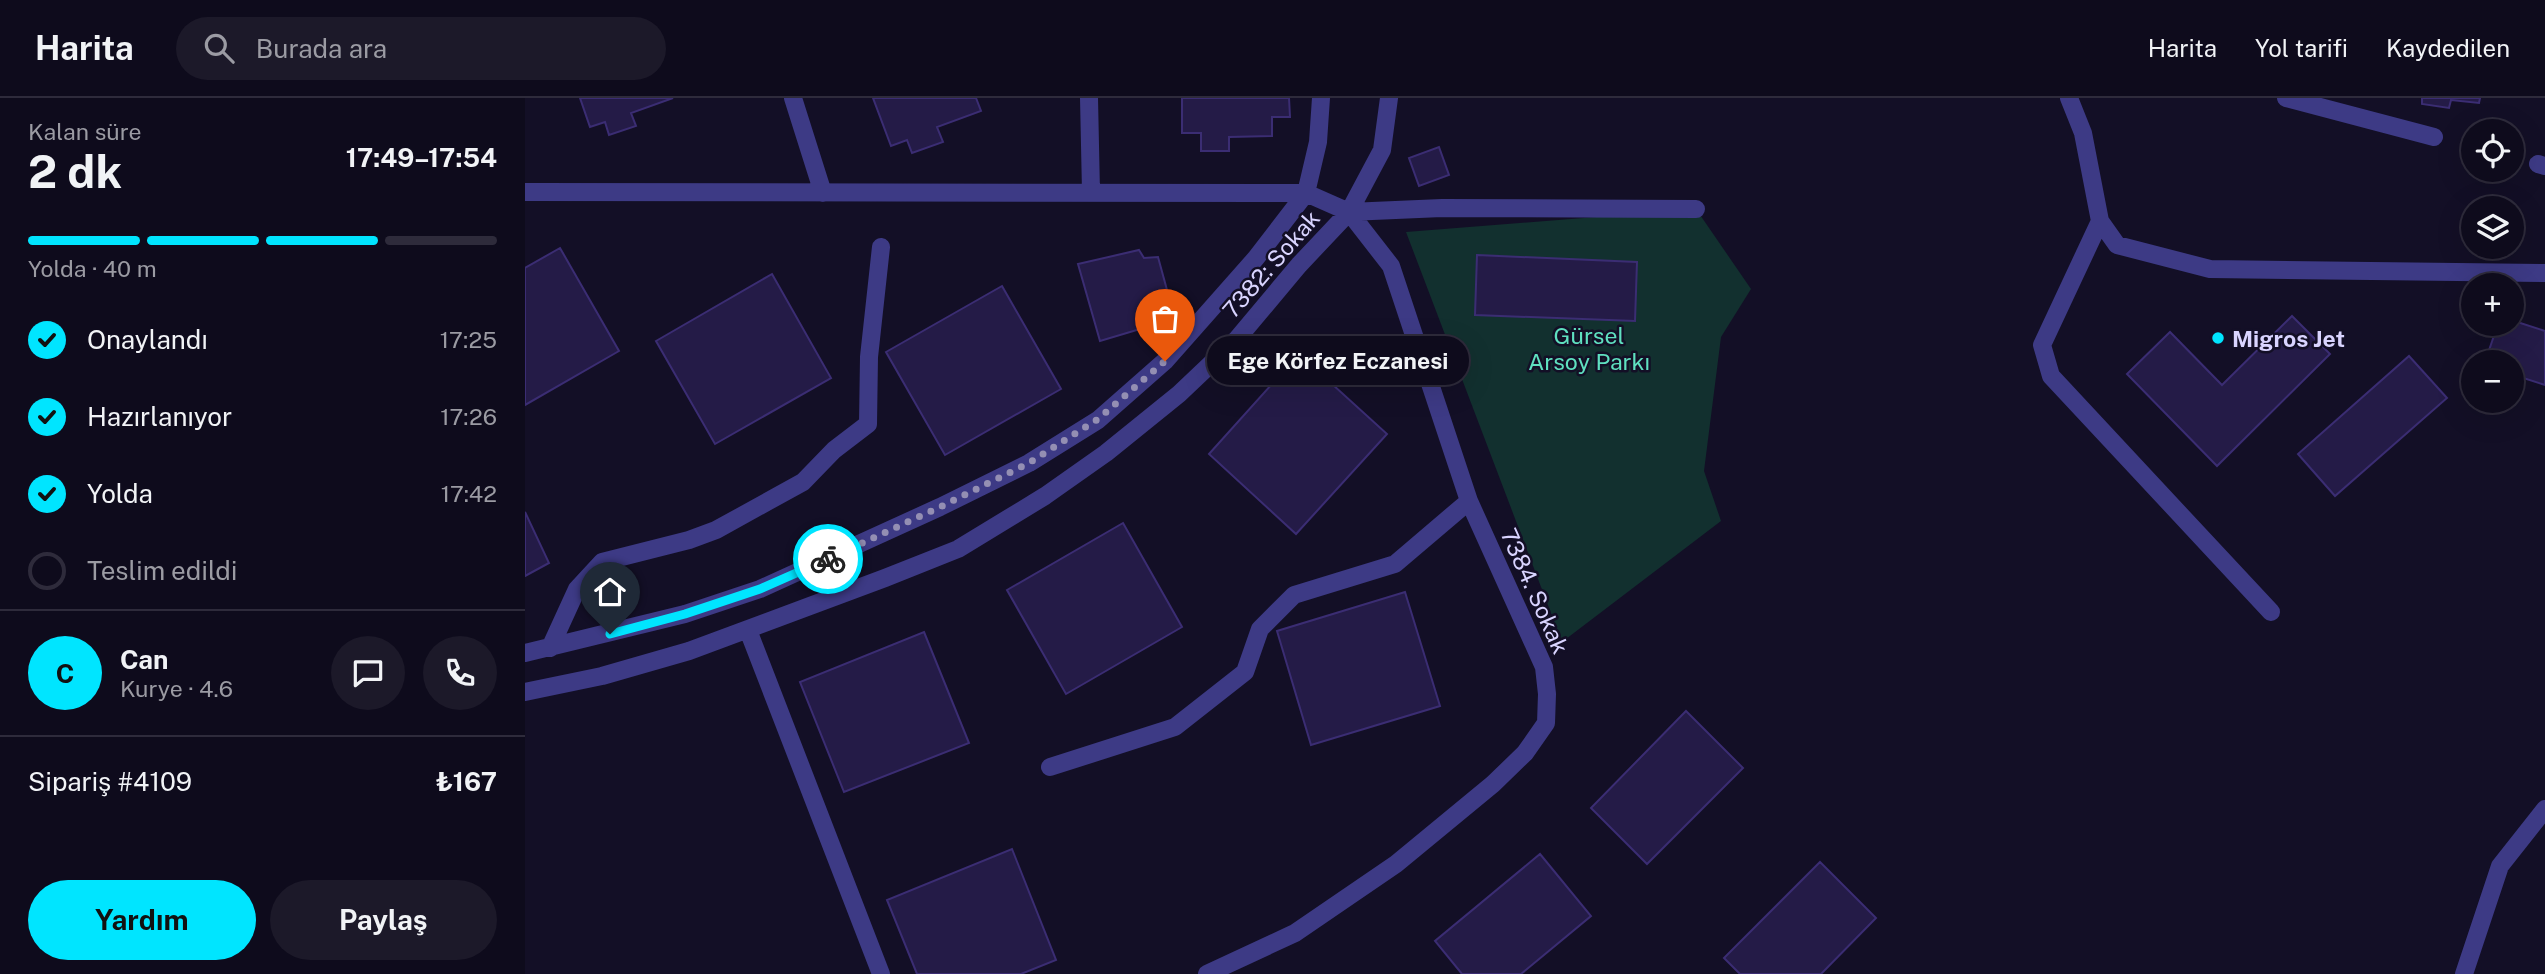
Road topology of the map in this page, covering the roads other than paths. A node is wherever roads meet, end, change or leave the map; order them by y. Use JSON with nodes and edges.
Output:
{"nodes":[{"id":1,"x":793,"y":98,"type":"edge"},
{"id":2,"x":1089,"y":98,"type":"edge"},
{"id":3,"x":1321,"y":98,"type":"edge"},
{"id":4,"x":1389,"y":98,"type":"edge"},
{"id":5,"x":2069,"y":98,"type":"edge"},
{"id":6,"x":2286,"y":98,"type":"edge"},
{"id":7,"x":2434,"y":137,"type":"dead end"},
{"id":8,"x":525,"y":192,"type":"edge"},
{"id":9,"x":823,"y":192,"type":"junction"},
{"id":10,"x":1091,"y":192,"type":"junction"},
{"id":11,"x":1306,"y":193,"type":"junction"},
{"id":12,"x":1696,"y":209,"type":"dead end"},
{"id":13,"x":1349,"y":212,"type":"junction"},
{"id":14,"x":2100,"y":221,"type":"junction"},
{"id":15,"x":881,"y":247,"type":"dead end"},
{"id":16,"x":2545,"y":273,"type":"edge"},
{"id":17,"x":1469,"y":501,"type":"junction"},
{"id":18,"x":2271,"y":612,"type":"dead end"},
{"id":19,"x":748,"y":630,"type":"junction"},
{"id":20,"x":549,"y":648,"type":"junction"},
{"id":21,"x":525,"y":653,"type":"edge"},
{"id":22,"x":525,"y":692,"type":"edge"},
{"id":23,"x":1050,"y":767,"type":"dead end"},
{"id":24,"x":2545,"y":809,"type":"edge"},
{"id":25,"x":881,"y":974,"type":"edge"},
{"id":26,"x":1207,"y":974,"type":"edge"},
{"id":27,"x":2464,"y":974,"type":"edge"}],
"edges":[{"from":1,"to":9,"type":"street"},
{"from":2,"to":10,"type":"street"},
{"from":3,"to":11,"type":"street","name":"7382: Sokak"},
{"from":4,"to":13,"type":"street","name":"7382: Sokak"},
{"from":5,"to":14,"type":"street"},
{"from":6,"to":7,"type":"street"},
{"from":8,"to":9,"type":"street"},
{"from":9,"to":10,"type":"street"},
{"from":10,"to":11,"type":"street"},
{"from":11,"to":13,"type":"street","name":"7384. Sokak"},
{"from":11,"to":20,"type":"street","name":"7382: Sokak"},
{"from":12,"to":13,"type":"street"},
{"from":13,"to":17,"type":"street","name":"7384. Sokak"},
{"from":13,"to":19,"type":"street","name":"7382: Sokak"},
{"from":14,"to":16,"type":"street"},
{"from":14,"to":18,"type":"street"},
{"from":15,"to":20,"type":"street"},
{"from":17,"to":23,"type":"street"},
{"from":17,"to":26,"type":"street","name":"7384. Sokak"},
{"from":19,"to":22,"type":"street","name":"7382: Sokak"},
{"from":19,"to":25,"type":"street"},
{"from":20,"to":21,"type":"street","name":"7382: Sokak"},
{"from":24,"to":27,"type":"street"}]}
